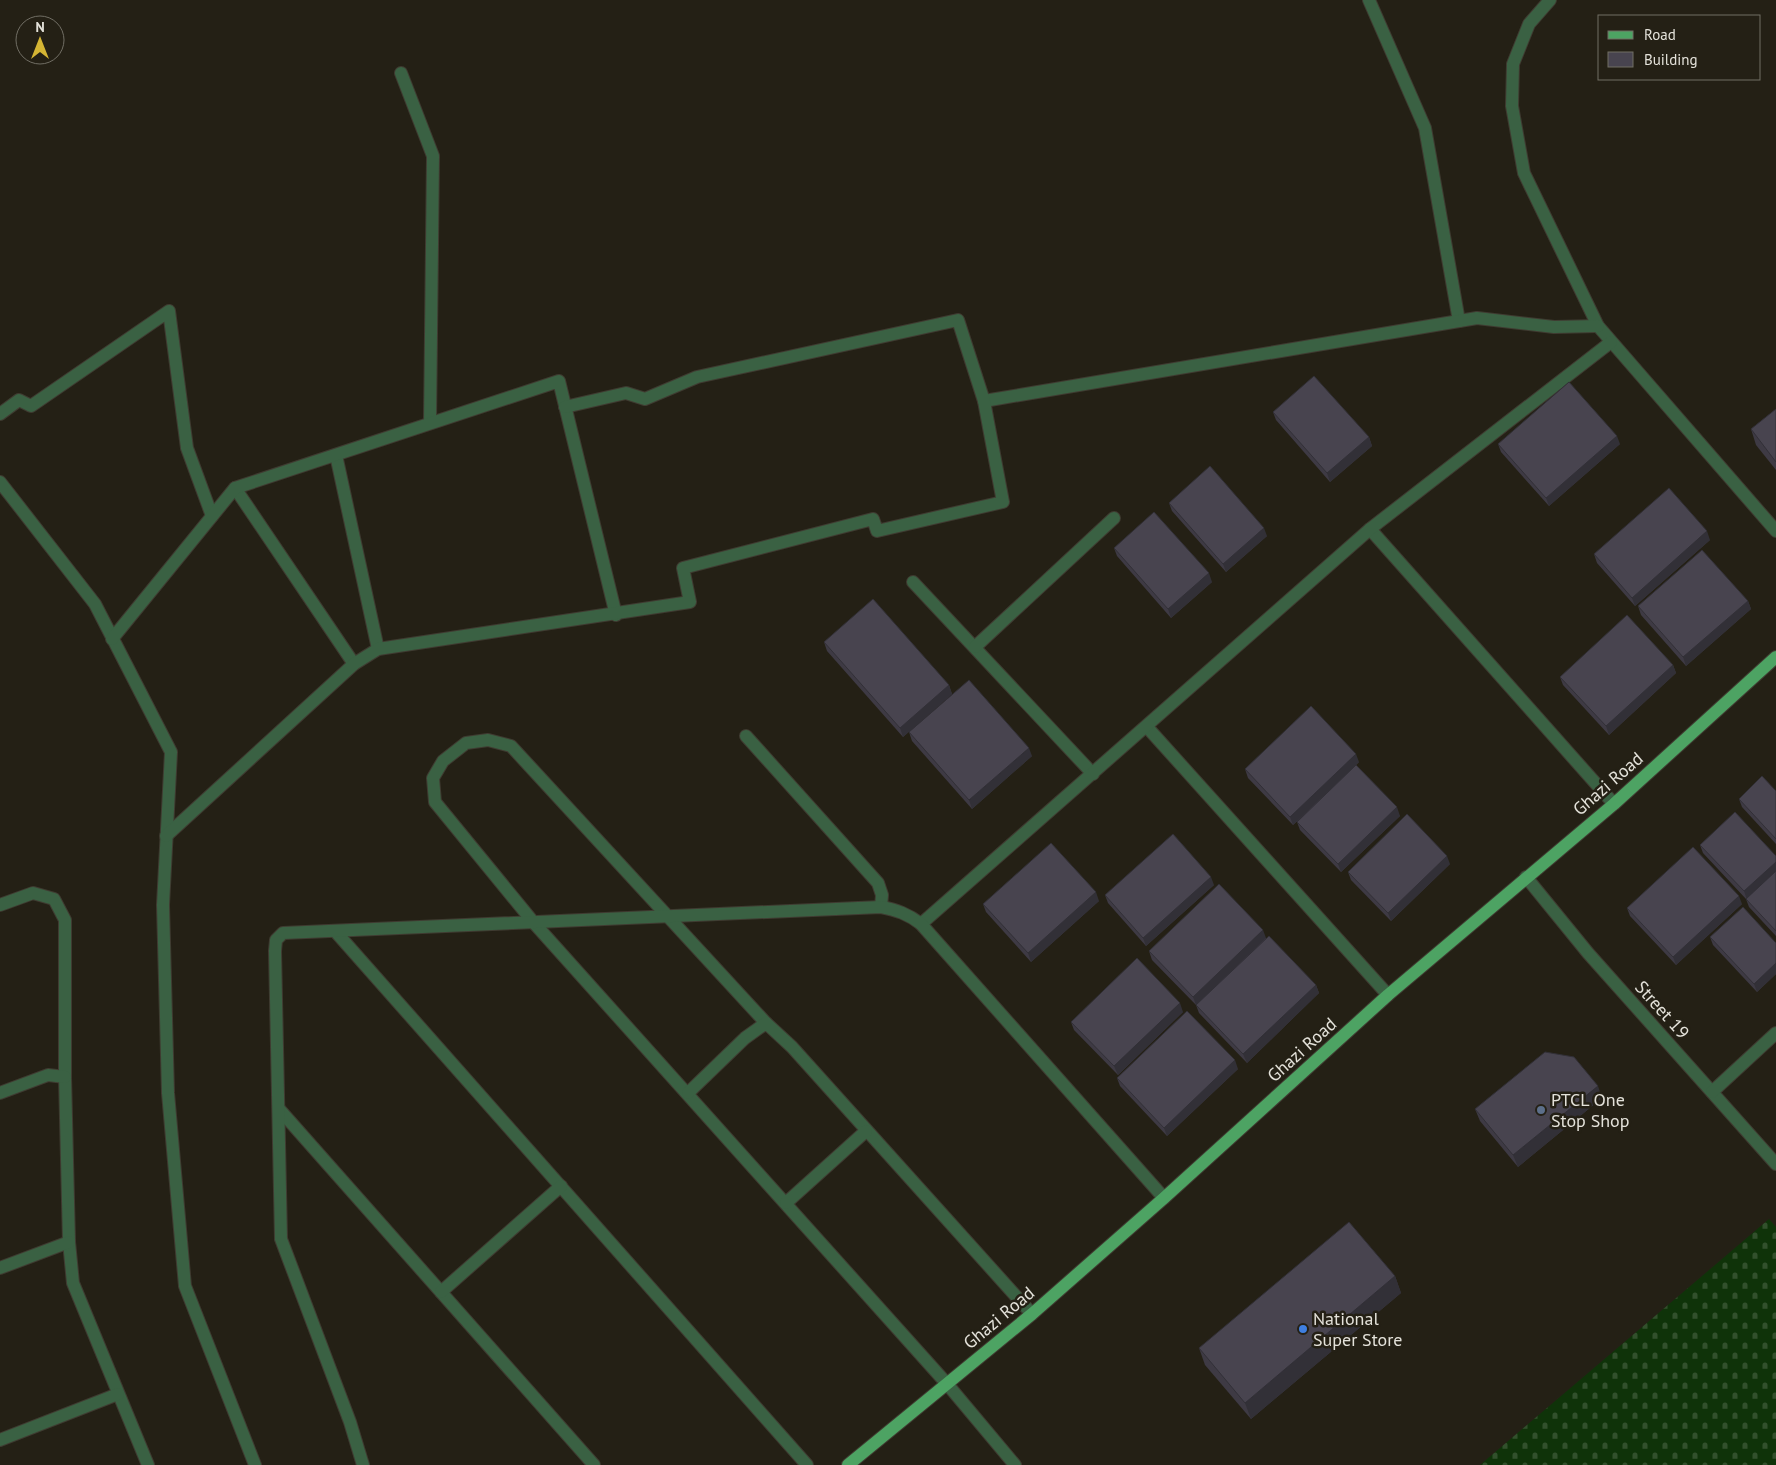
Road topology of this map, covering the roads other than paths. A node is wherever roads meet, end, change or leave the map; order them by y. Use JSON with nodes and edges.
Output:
{"nodes":[{"id":1,"x":1369,"y":0,"type":"edge"},
{"id":2,"x":1550,"y":0,"type":"edge"},
{"id":3,"x":401,"y":73,"type":"dead end"},
{"id":4,"x":1459,"y":321,"type":"junction"},
{"id":5,"x":1598,"y":326,"type":"junction"},
{"id":6,"x":1611,"y":342,"type":"junction"},
{"id":7,"x":984,"y":401,"type":"junction"},
{"id":8,"x":565,"y":407,"type":"junction"},
{"id":9,"x":0,"y":414,"type":"edge"},
{"id":10,"x":430,"y":424,"type":"junction"},
{"id":11,"x":336,"y":455,"type":"junction"},
{"id":12,"x":0,"y":482,"type":"edge"},
{"id":13,"x":234,"y":488,"type":"junction"},
{"id":14,"x":212,"y":516,"type":"junction"},
{"id":15,"x":1114,"y":518,"type":"dead end"},
{"id":16,"x":1370,"y":529,"type":"junction"},
{"id":17,"x":1776,"y":531,"type":"edge"},
{"id":18,"x":913,"y":582,"type":"dead end"},
{"id":19,"x":616,"y":615,"type":"junction"},
{"id":20,"x":112,"y":639,"type":"junction"},
{"id":21,"x":975,"y":648,"type":"junction"},
{"id":22,"x":378,"y":650,"type":"junction"},
{"id":23,"x":1776,"y":657,"type":"edge"},
{"id":24,"x":354,"y":664,"type":"junction"},
{"id":25,"x":1148,"y":726,"type":"junction"},
{"id":26,"x":746,"y":736,"type":"dead end"},
{"id":27,"x":1093,"y":774,"type":"junction"},
{"id":28,"x":1614,"y":804,"type":"junction"},
{"id":29,"x":166,"y":836,"type":"junction"},
{"id":30,"x":1526,"y":877,"type":"junction"},
{"id":31,"x":0,"y":905,"type":"edge"},
{"id":32,"x":881,"y":907,"type":"junction"},
{"id":33,"x":668,"y":918,"type":"junction"},
{"id":34,"x":534,"y":923,"type":"junction"},
{"id":35,"x":921,"y":924,"type":"junction"},
{"id":36,"x":335,"y":931,"type":"junction"},
{"id":37,"x":1388,"y":995,"type":"junction"},
{"id":38,"x":766,"y":1023,"type":"junction"},
{"id":39,"x":1776,"y":1033,"type":"edge"},
{"id":40,"x":65,"y":1077,"type":"junction"},
{"id":41,"x":0,"y":1092,"type":"edge"},
{"id":42,"x":1712,"y":1092,"type":"junction"},
{"id":43,"x":688,"y":1093,"type":"junction"},
{"id":44,"x":279,"y":1109,"type":"junction"},
{"id":45,"x":866,"y":1131,"type":"junction"},
{"id":46,"x":1776,"y":1164,"type":"edge"},
{"id":47,"x":561,"y":1186,"type":"junction"},
{"id":48,"x":1164,"y":1198,"type":"junction"},
{"id":49,"x":786,"y":1203,"type":"junction"},
{"id":50,"x":70,"y":1242,"type":"junction"},
{"id":51,"x":0,"y":1268,"type":"edge"},
{"id":52,"x":441,"y":1292,"type":"junction"},
{"id":53,"x":1032,"y":1314,"type":"junction"},
{"id":54,"x":948,"y":1385,"type":"junction"},
{"id":55,"x":118,"y":1394,"type":"junction"},
{"id":56,"x":0,"y":1440,"type":"edge"},
{"id":57,"x":148,"y":1465,"type":"edge"},
{"id":58,"x":255,"y":1465,"type":"edge"},
{"id":59,"x":363,"y":1465,"type":"edge"},
{"id":60,"x":594,"y":1465,"type":"edge"},
{"id":61,"x":807,"y":1465,"type":"edge"},
{"id":62,"x":848,"y":1465,"type":"edge"},
{"id":63,"x":1015,"y":1465,"type":"edge"}],
"edges":[{"from":1,"to":4,"type":"street"},
{"from":2,"to":5,"type":"street"},
{"from":3,"to":10,"type":"street"},
{"from":4,"to":5,"type":"street"},
{"from":4,"to":7,"type":"street"},
{"from":5,"to":6,"type":"street"},
{"from":6,"to":16,"type":"street"},
{"from":6,"to":17,"type":"street"},
{"from":7,"to":8,"type":"street"},
{"from":7,"to":19,"type":"street"},
{"from":8,"to":10,"type":"street"},
{"from":8,"to":19,"type":"street"},
{"from":9,"to":14,"type":"street"},
{"from":10,"to":11,"type":"street"},
{"from":11,"to":13,"type":"street"},
{"from":11,"to":22,"type":"street"},
{"from":12,"to":20,"type":"street"},
{"from":13,"to":14,"type":"street"},
{"from":13,"to":24,"type":"street"},
{"from":14,"to":20,"type":"street"},
{"from":15,"to":21,"type":"street"},
{"from":16,"to":25,"type":"street"},
{"from":16,"to":28,"type":"street"},
{"from":18,"to":21,"type":"street"},
{"from":19,"to":22,"type":"street"},
{"from":20,"to":29,"type":"street"},
{"from":21,"to":27,"type":"street"},
{"from":22,"to":24,"type":"street"},
{"from":23,"to":28,"type":"main road","name":"Ghazi Road"},
{"from":24,"to":29,"type":"street"},
{"from":25,"to":27,"type":"street"},
{"from":25,"to":37,"type":"street"},
{"from":26,"to":32,"type":"street"},
{"from":27,"to":35,"type":"street"},
{"from":28,"to":30,"type":"main road","name":"Ghazi Road"},
{"from":29,"to":58,"type":"street"},
{"from":30,"to":37,"type":"main road","name":"Ghazi Road"},
{"from":30,"to":42,"type":"street","name":"Street 19"},
{"from":31,"to":40,"type":"street"},
{"from":32,"to":33,"type":"street"},
{"from":32,"to":35,"type":"street"},
{"from":33,"to":34,"type":"street"},
{"from":33,"to":34,"type":"street"},
{"from":33,"to":38,"type":"street"},
{"from":34,"to":36,"type":"street"},
{"from":34,"to":43,"type":"street"},
{"from":35,"to":48,"type":"street"},
{"from":36,"to":44,"type":"street"},
{"from":36,"to":47,"type":"street"},
{"from":37,"to":48,"type":"main road","name":"Ghazi Road"},
{"from":38,"to":43,"type":"street"},
{"from":38,"to":45,"type":"street"},
{"from":39,"to":42,"type":"street"},
{"from":40,"to":41,"type":"street"},
{"from":40,"to":50,"type":"street"},
{"from":42,"to":46,"type":"street","name":"Street 19"},
{"from":43,"to":49,"type":"street"},
{"from":44,"to":52,"type":"street"},
{"from":44,"to":59,"type":"street"},
{"from":45,"to":49,"type":"street"},
{"from":45,"to":53,"type":"street"},
{"from":47,"to":52,"type":"street"},
{"from":47,"to":61,"type":"street"},
{"from":48,"to":53,"type":"main road","name":"Ghazi Road"},
{"from":49,"to":54,"type":"street"},
{"from":50,"to":51,"type":"street"},
{"from":50,"to":55,"type":"street"},
{"from":52,"to":60,"type":"street"},
{"from":53,"to":54,"type":"main road","name":"Ghazi Road"},
{"from":54,"to":62,"type":"main road","name":"Ghazi Road"},
{"from":54,"to":63,"type":"street"},
{"from":55,"to":56,"type":"street"},
{"from":55,"to":57,"type":"street"}]}
